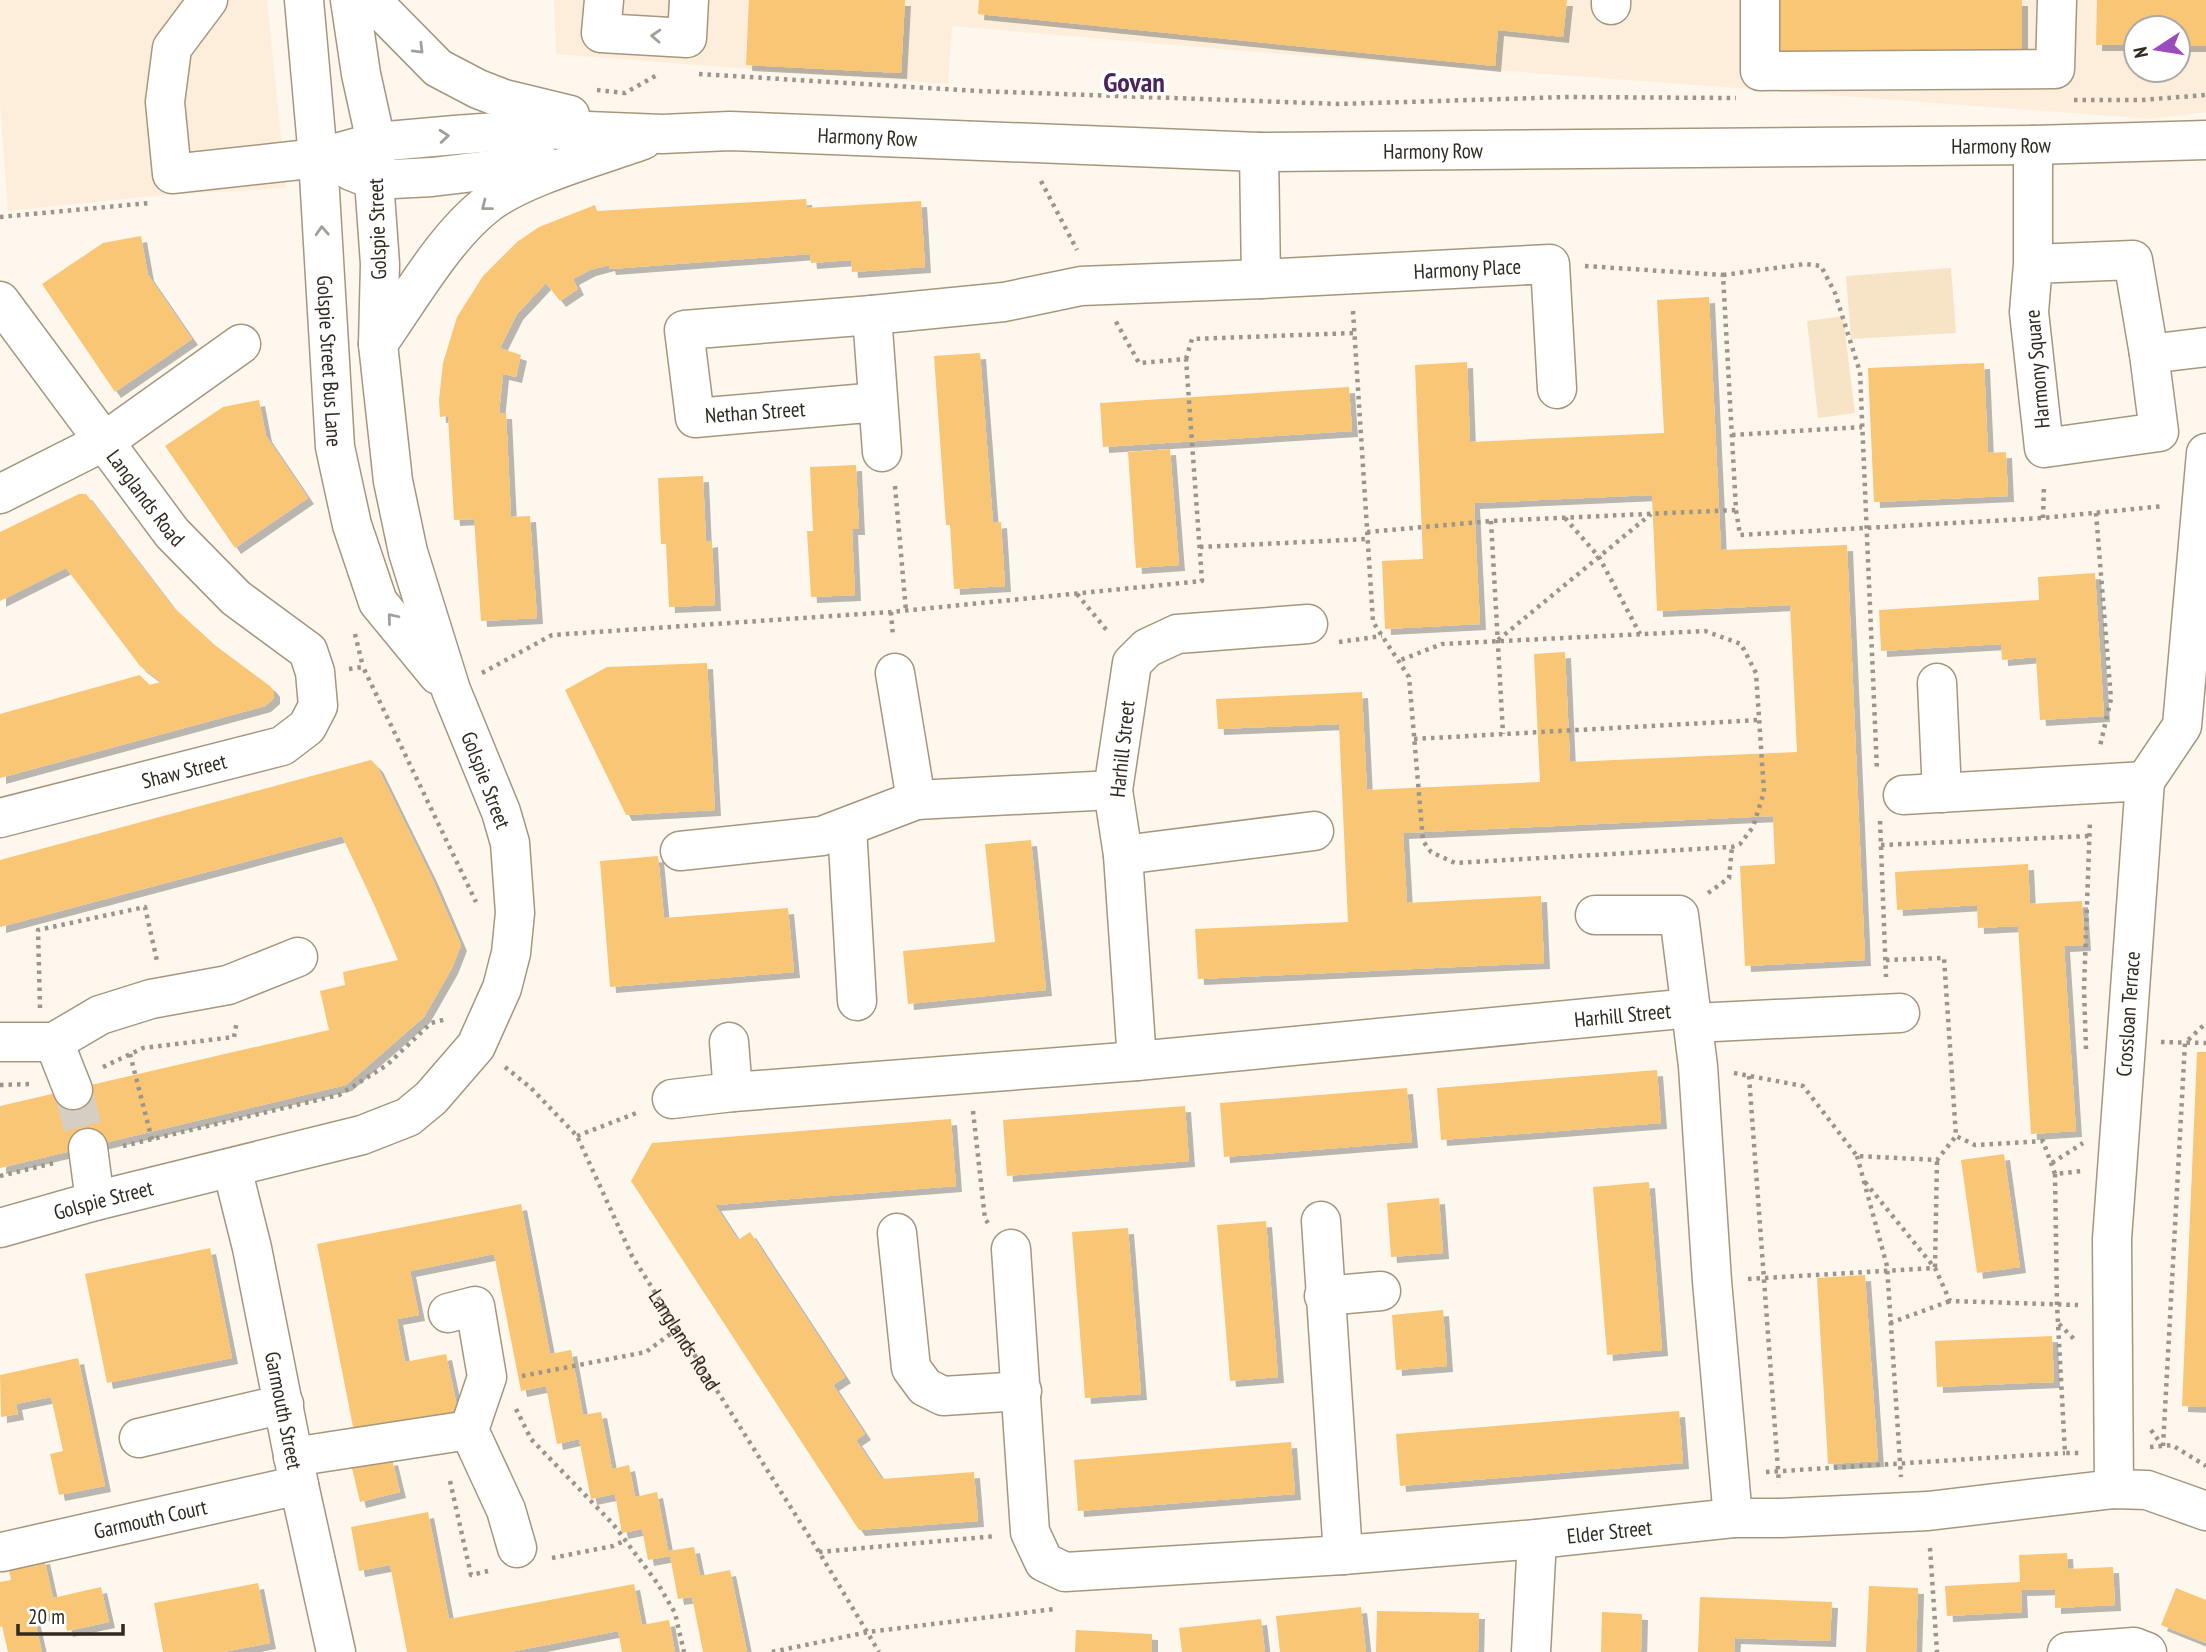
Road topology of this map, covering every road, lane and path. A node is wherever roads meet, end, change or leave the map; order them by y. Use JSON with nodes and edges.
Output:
{"nodes":[{"id":1,"x":208,"y":0,"type":"edge"},
{"id":2,"x":304,"y":0,"type":"edge"},
{"id":3,"x":350,"y":0,"type":"edge"},
{"id":4,"x":371,"y":0,"type":"edge"},
{"id":5,"x":604,"y":0,"type":"edge"},
{"id":6,"x":689,"y":0,"type":"edge"},
{"id":7,"x":1760,"y":0,"type":"edge"},
{"id":8,"x":2057,"y":0,"type":"edge"},
{"id":9,"x":662,"y":72,"type":"dead end"},
{"id":10,"x":690,"y":73,"type":"dead end"},
{"id":11,"x":585,"y":89,"type":"dead end"},
{"id":12,"x":2206,"y":95,"type":"edge"},
{"id":13,"x":1750,"y":98,"type":"dead end"},
{"id":14,"x":2071,"y":100,"type":"dead end"},
{"id":15,"x":662,"y":134,"type":"junction"},
{"id":16,"x":2206,"y":140,"type":"edge"},
{"id":17,"x":376,"y":142,"type":"junction"},
{"id":18,"x":1020,"y":142,"type":"junction"},
{"id":19,"x":2033,"y":145,"type":"junction"},
{"id":20,"x":1259,"y":152,"type":"junction"},
{"id":21,"x":318,"y":159,"type":"junction"},
{"id":22,"x":374,"y":180,"type":"junction"},
{"id":23,"x":1550,"y":264,"type":"junction"},
{"id":24,"x":2033,"y":264,"type":"junction"},
{"id":25,"x":1350,"y":274,"type":"junction"},
{"id":26,"x":1723,"y":275,"type":"junction"},
{"id":27,"x":1261,"y":279,"type":"junction"},
{"id":28,"x":1088,"y":286,"type":"junction"},
{"id":29,"x":0,"y":301,"type":"edge"},
{"id":30,"x":872,"y":314,"type":"junction"},
{"id":31,"x":1354,"y":333,"type":"junction"},
{"id":32,"x":241,"y":344,"type":"dead end"},
{"id":33,"x":378,"y":344,"type":"junction"},
{"id":34,"x":2206,"y":346,"type":"edge"},
{"id":35,"x":2149,"y":354,"type":"junction"},
{"id":36,"x":1186,"y":359,"type":"junction"},
{"id":37,"x":1556,"y":389,"type":"dead end"},
{"id":38,"x":878,"y":401,"type":"junction"},
{"id":39,"x":1862,"y":427,"type":"junction"},
{"id":40,"x":1732,"y":435,"type":"junction"},
{"id":41,"x":105,"y":441,"type":"junction"},
{"id":42,"x":882,"y":452,"type":"joint"},
{"id":43,"x":2206,"y":453,"type":"edge"},
{"id":44,"x":0,"y":494,"type":"edge"},
{"id":45,"x":2203,"y":502,"type":"junction"},
{"id":46,"x":1736,"y":510,"type":"junction"},
{"id":47,"x":2096,"y":513,"type":"junction"},
{"id":48,"x":1651,"y":514,"type":"junction"},
{"id":49,"x":1565,"y":518,"type":"junction"},
{"id":50,"x":1491,"y":521,"type":"junction"},
{"id":51,"x":1865,"y":529,"type":"junction"},
{"id":52,"x":1367,"y":532,"type":"junction"},
{"id":53,"x":1367,"y":539,"type":"junction"},
{"id":54,"x":1200,"y":547,"type":"junction"},
{"id":55,"x":1599,"y":557,"type":"junction"},
{"id":56,"x":1077,"y":593,"type":"junction"},
{"id":57,"x":906,"y":611,"type":"junction"},
{"id":58,"x":1308,"y":624,"type":"dead end"},
{"id":59,"x":1640,"y":634,"type":"junction"},
{"id":60,"x":1496,"y":641,"type":"junction"},
{"id":61,"x":1398,"y":661,"type":"junction"},
{"id":62,"x":1132,"y":663,"type":"junction"},
{"id":63,"x":315,"y":672,"type":"junction"},
{"id":64,"x":895,"y":673,"type":"dead end"},
{"id":65,"x":1937,"y":683,"type":"dead end"},
{"id":66,"x":451,"y":690,"type":"junction"},
{"id":67,"x":1760,"y":720,"type":"junction"},
{"id":68,"x":1503,"y":734,"type":"junction"},
{"id":69,"x":1414,"y":739,"type":"junction"},
{"id":70,"x":2145,"y":781,"type":"junction"},
{"id":71,"x":2092,"y":784,"type":"junction"},
{"id":72,"x":1113,"y":790,"type":"junction"},
{"id":73,"x":1942,"y":793,"type":"junction"},
{"id":74,"x":1886,"y":796,"type":"junction"},
{"id":75,"x":916,"y":800,"type":"junction"},
{"id":76,"x":0,"y":818,"type":"edge"},
{"id":77,"x":847,"y":827,"type":"junction"},
{"id":78,"x":1314,"y":831,"type":"dead end"},
{"id":79,"x":2090,"y":836,"type":"junction"},
{"id":80,"x":1881,"y":845,"type":"junction"},
{"id":81,"x":1732,"y":847,"type":"junction"},
{"id":82,"x":680,"y":851,"type":"dead end"},
{"id":83,"x":1123,"y":855,"type":"junction"},
{"id":84,"x":479,"y":908,"type":"dead end"},
{"id":85,"x":1595,"y":915,"type":"dead end"},
{"id":86,"x":1679,"y":915,"type":"junction"},
{"id":87,"x":38,"y":930,"type":"dead end"},
{"id":88,"x":299,"y":957,"type":"dead end"},
{"id":89,"x":1886,"y":960,"type":"junction"},
{"id":90,"x":228,"y":985,"type":"junction"},
{"id":91,"x":164,"y":996,"type":"junction"},
{"id":92,"x":858,"y":1001,"type":"dead end"},
{"id":93,"x":453,"y":1009,"type":"dead end"},
{"id":94,"x":1894,"y":1014,"type":"joint"},
{"id":95,"x":1693,"y":1016,"type":"junction"},
{"id":96,"x":447,"y":1019,"type":"junction"},
{"id":97,"x":2206,"y":1023,"type":"edge"},
{"id":98,"x":0,"y":1042,"type":"edge"},
{"id":99,"x":54,"y":1042,"type":"junction"},
{"id":100,"x":729,"y":1042,"type":"dead end"},
{"id":101,"x":477,"y":1046,"type":"junction"},
{"id":102,"x":131,"y":1054,"type":"junction"},
{"id":103,"x":2086,"y":1057,"type":"dead end"},
{"id":104,"x":1137,"y":1061,"type":"junction"},
{"id":105,"x":1698,"y":1066,"type":"junction"},
{"id":106,"x":969,"y":1075,"type":"junction"},
{"id":107,"x":1749,"y":1076,"type":"junction"},
{"id":108,"x":0,"y":1085,"type":"edge"},
{"id":109,"x":72,"y":1086,"type":"junction"},
{"id":110,"x":733,"y":1092,"type":"junction"},
{"id":111,"x":673,"y":1099,"type":"joint"},
{"id":112,"x":578,"y":1136,"type":"junction"},
{"id":113,"x":1956,"y":1136,"type":"junction"},
{"id":114,"x":2089,"y":1139,"type":"dead end"},
{"id":115,"x":152,"y":1140,"type":"junction"},
{"id":116,"x":88,"y":1151,"type":"junction"},
{"id":117,"x":1857,"y":1156,"type":"junction"},
{"id":118,"x":1937,"y":1160,"type":"junction"},
{"id":119,"x":2052,"y":1163,"type":"junction"},
{"id":120,"x":2116,"y":1167,"type":"junction"},
{"id":121,"x":232,"y":1168,"type":"junction"},
{"id":122,"x":0,"y":1176,"type":"edge"},
{"id":123,"x":1863,"y":1180,"type":"junction"},
{"id":124,"x":95,"y":1201,"type":"junction"},
{"id":125,"x":1321,"y":1221,"type":"dead end"},
{"id":126,"x":0,"y":1228,"type":"edge"},
{"id":127,"x":897,"y":1233,"type":"dead end"},
{"id":128,"x":1011,"y":1249,"type":"joint"},
{"id":129,"x":1935,"y":1268,"type":"junction"},
{"id":130,"x":1887,"y":1271,"type":"junction"},
{"id":131,"x":1763,"y":1278,"type":"junction"},
{"id":132,"x":1712,"y":1282,"type":"junction"},
{"id":133,"x":1381,"y":1291,"type":"dead end"},
{"id":134,"x":1324,"y":1296,"type":"junction"},
{"id":135,"x":1950,"y":1301,"type":"junction"},
{"id":136,"x":2112,"y":1304,"type":"junction"},
{"id":137,"x":448,"y":1313,"type":"dead end"},
{"id":138,"x":1890,"y":1323,"type":"junction"},
{"id":139,"x":677,"y":1329,"type":"junction"},
{"id":140,"x":496,"y":1378,"type":"junction"},
{"id":141,"x":1022,"y":1391,"type":"junction"},
{"id":142,"x":284,"y":1404,"type":"junction"},
{"id":143,"x":469,"y":1430,"type":"junction"},
{"id":144,"x":139,"y":1438,"type":"dead end"},
{"id":145,"x":2163,"y":1446,"type":"dead end"},
{"id":146,"x":2065,"y":1453,"type":"dead end"},
{"id":147,"x":1900,"y":1462,"type":"junction"},
{"id":148,"x":296,"y":1471,"type":"junction"},
{"id":149,"x":1729,"y":1472,"type":"junction"},
{"id":150,"x":1778,"y":1472,"type":"junction"},
{"id":151,"x":2114,"y":1489,"type":"junction"},
{"id":152,"x":2206,"y":1511,"type":"edge"},
{"id":153,"x":1915,"y":1512,"type":"junction"},
{"id":154,"x":1733,"y":1518,"type":"junction"},
{"id":155,"x":1781,"y":1518,"type":"junction"},
{"id":156,"x":1030,"y":1532,"type":"junction"},
{"id":157,"x":1537,"y":1539,"type":"junction"},
{"id":158,"x":517,"y":1548,"type":"dead end"},
{"id":159,"x":2,"y":1552,"type":"dead end"},
{"id":160,"x":819,"y":1552,"type":"junction"},
{"id":161,"x":1343,"y":1555,"type":"junction"},
{"id":162,"x":1094,"y":1571,"type":"junction"},
{"id":163,"x":867,"y":1632,"type":"junction"},
{"id":164,"x":336,"y":1652,"type":"edge"},
{"id":165,"x":684,"y":1652,"type":"edge"},
{"id":166,"x":772,"y":1652,"type":"edge"},
{"id":167,"x":879,"y":1652,"type":"edge"},
{"id":168,"x":1531,"y":1652,"type":"edge"},
{"id":169,"x":1937,"y":1652,"type":"edge"},
{"id":170,"x":2067,"y":1652,"type":"edge"},
{"id":171,"x":2147,"y":1652,"type":"edge"}],
"edges":[{"from":1,"to":21,"type":"street","name":"Harmony Row"},
{"from":2,"to":21,"type":"street","name":"Golspie Street Bus Lane"},
{"from":3,"to":17,"type":"street","name":"Golspie Street"},
{"from":4,"to":15,"type":"street","name":"Harmony Row","one_way":true},
{"from":6,"to":5,"type":"street","one_way":true},
{"from":7,"to":8,"type":"street"},
{"from":9,"to":11,"type":"path"},
{"from":10,"to":13,"type":"path"},
{"from":12,"to":14,"type":"path"},
{"from":17,"to":15,"type":"street","name":"Harmony Row","one_way":true},
{"from":15,"to":18,"type":"street","name":"Harmony Row"},
{"from":15,"to":22,"type":"street","name":"Harmony Row"},
{"from":15,"to":33,"type":"street","name":"Harmony Row","one_way":true},
{"from":16,"to":19,"type":"street","name":"Harmony Row"},
{"from":17,"to":21,"type":"street","name":"Harmony Row"},
{"from":17,"to":22,"type":"street","name":"Golspie Street"},
{"from":18,"to":20,"type":"street","name":"Harmony Row"},
{"from":18,"to":28,"type":"path"},
{"from":19,"to":20,"type":"street","name":"Harmony Row"},
{"from":19,"to":24,"type":"street","name":"Harmony Square"},
{"from":20,"to":27,"type":"street"},
{"from":21,"to":22,"type":"street"},
{"from":66,"to":21,"type":"street","name":"Golspie Street Bus Lane","one_way":true},
{"from":22,"to":33,"type":"street","name":"Golspie Street"},
{"from":23,"to":25,"type":"street","name":"Harmony Place"},
{"from":23,"to":26,"type":"path"},
{"from":23,"to":37,"type":"street","name":"Harmony Place"},
{"from":24,"to":35,"type":"street","name":"Harmony Square"},
{"from":24,"to":35,"type":"street","name":"Harmony Square"},
{"from":25,"to":27,"type":"street","name":"Harmony Place"},
{"from":25,"to":31,"type":"path"},
{"from":26,"to":39,"type":"path"},
{"from":26,"to":40,"type":"path"},
{"from":27,"to":28,"type":"street","name":"Harmony Place"},
{"from":28,"to":30,"type":"street","name":"Nethan Street"},
{"from":28,"to":36,"type":"path"},
{"from":29,"to":41,"type":"street","name":"Langlands Road"},
{"from":30,"to":38,"type":"street"},
{"from":30,"to":38,"type":"street","name":"Nethan Street"},
{"from":31,"to":36,"type":"path"},
{"from":31,"to":52,"type":"path"},
{"from":32,"to":41,"type":"street"},
{"from":33,"to":66,"type":"street","name":"Golspie Street"},
{"from":34,"to":35,"type":"street"},
{"from":36,"to":54,"type":"path"},
{"from":38,"to":42,"type":"street"},
{"from":39,"to":40,"type":"path"},
{"from":39,"to":51,"type":"path"},
{"from":40,"to":46,"type":"path"},
{"from":41,"to":44,"type":"street"},
{"from":41,"to":63,"type":"street","name":"Langlands Road"},
{"from":42,"to":57,"type":"path"},
{"from":43,"to":45,"type":"street"},
{"from":45,"to":47,"type":"path"},
{"from":45,"to":70,"type":"street"},
{"from":46,"to":48,"type":"path"},
{"from":46,"to":51,"type":"path"},
{"from":47,"to":51,"type":"path"},
{"from":47,"to":71,"type":"path"},
{"from":48,"to":49,"type":"path"},
{"from":48,"to":55,"type":"path"},
{"from":49,"to":50,"type":"path"},
{"from":49,"to":55,"type":"path"},
{"from":50,"to":52,"type":"path"},
{"from":50,"to":60,"type":"path"},
{"from":51,"to":74,"type":"path"},
{"from":52,"to":53,"type":"path"},
{"from":53,"to":54,"type":"path"},
{"from":53,"to":61,"type":"path"},
{"from":54,"to":56,"type":"path"},
{"from":55,"to":59,"type":"path"},
{"from":55,"to":60,"type":"path"},
{"from":56,"to":57,"type":"path"},
{"from":56,"to":62,"type":"path"},
{"from":57,"to":66,"type":"path"},
{"from":58,"to":62,"type":"street"},
{"from":59,"to":60,"type":"path"},
{"from":59,"to":67,"type":"path"},
{"from":60,"to":61,"type":"path"},
{"from":60,"to":68,"type":"path"},
{"from":61,"to":69,"type":"path"},
{"from":62,"to":72,"type":"street","name":"Harhill Street"},
{"from":63,"to":76,"type":"street","name":"Shaw Street"},
{"from":63,"to":84,"type":"path"},
{"from":64,"to":75,"type":"street"},
{"from":65,"to":73,"type":"street"},
{"from":66,"to":101,"type":"street","name":"Golspie Street"},
{"from":67,"to":68,"type":"path"},
{"from":67,"to":81,"type":"path"},
{"from":68,"to":69,"type":"path"},
{"from":69,"to":81,"type":"path"},
{"from":70,"to":71,"type":"street"},
{"from":70,"to":120,"type":"street","name":"Crossloan Terrace"},
{"from":71,"to":73,"type":"street"},
{"from":71,"to":79,"type":"path"},
{"from":72,"to":75,"type":"street"},
{"from":72,"to":83,"type":"street","name":"Harhill Street"},
{"from":73,"to":74,"type":"street"},
{"from":74,"to":80,"type":"path"},
{"from":75,"to":77,"type":"street"},
{"from":77,"to":82,"type":"street"},
{"from":77,"to":92,"type":"street"},
{"from":78,"to":83,"type":"street"},
{"from":79,"to":80,"type":"path"},
{"from":79,"to":103,"type":"path"},
{"from":80,"to":89,"type":"path"},
{"from":81,"to":86,"type":"path"},
{"from":83,"to":104,"type":"street","name":"Harhill Street"},
{"from":85,"to":86,"type":"street"},
{"from":86,"to":95,"type":"street","name":"Harhill Street"},
{"from":87,"to":91,"type":"path"},
{"from":88,"to":90,"type":"street"},
{"from":89,"to":94,"type":"path"},
{"from":89,"to":113,"type":"path"},
{"from":90,"to":91,"type":"street"},
{"from":90,"to":102,"type":"path"},
{"from":91,"to":99,"type":"street"},
{"from":93,"to":96,"type":"path"},
{"from":94,"to":95,"type":"street"},
{"from":95,"to":104,"type":"street","name":"Harhill Street"},
{"from":95,"to":105,"type":"street","name":"Harhill Street"},
{"from":96,"to":101,"type":"path","name":"Langlands Road"},
{"from":96,"to":115,"type":"path"},
{"from":97,"to":145,"type":"path"},
{"from":98,"to":99,"type":"street"},
{"from":99,"to":109,"type":"street"},
{"from":100,"to":110,"type":"street"},
{"from":101,"to":112,"type":"path","name":"Langlands Road"},
{"from":101,"to":121,"type":"street","name":"Golspie Street"},
{"from":102,"to":109,"type":"path"},
{"from":102,"to":115,"type":"path"},
{"from":104,"to":106,"type":"street","name":"Harhill Street"},
{"from":105,"to":107,"type":"path"},
{"from":105,"to":132,"type":"street","name":"Harhill Street"},
{"from":106,"to":110,"type":"street","name":"Harhill Street"},
{"from":106,"to":128,"type":"path"},
{"from":107,"to":117,"type":"path"},
{"from":107,"to":131,"type":"path"},
{"from":108,"to":109,"type":"path"},
{"from":110,"to":111,"type":"street","name":"Harhill Street"},
{"from":111,"to":112,"type":"path"},
{"from":112,"to":139,"type":"path","name":"Langlands Road"},
{"from":113,"to":118,"type":"path"},
{"from":113,"to":119,"type":"path"},
{"from":114,"to":119,"type":"path"},
{"from":115,"to":116,"type":"path"},
{"from":116,"to":122,"type":"path"},
{"from":116,"to":124,"type":"street"},
{"from":117,"to":118,"type":"path"},
{"from":117,"to":123,"type":"path"},
{"from":118,"to":129,"type":"path"},
{"from":119,"to":120,"type":"path"},
{"from":120,"to":136,"type":"street","name":"Crossloan Terrace"},
{"from":121,"to":124,"type":"street","name":"Golspie Street"},
{"from":121,"to":142,"type":"street","name":"Garmouth Street"},
{"from":123,"to":129,"type":"path"},
{"from":123,"to":130,"type":"path"},
{"from":124,"to":126,"type":"street","name":"Golspie Street"},
{"from":125,"to":134,"type":"street"},
{"from":127,"to":141,"type":"street"},
{"from":128,"to":141,"type":"street"},
{"from":129,"to":130,"type":"path"},
{"from":129,"to":135,"type":"path"},
{"from":130,"to":131,"type":"path"},
{"from":130,"to":138,"type":"path"},
{"from":131,"to":132,"type":"path"},
{"from":131,"to":150,"type":"path"},
{"from":132,"to":149,"type":"street","name":"Harhill Street"},
{"from":133,"to":134,"type":"street"},
{"from":134,"to":161,"type":"street"},
{"from":135,"to":136,"type":"path"},
{"from":135,"to":138,"type":"path"},
{"from":136,"to":151,"type":"street","name":"Crossloan Terrace"},
{"from":137,"to":140,"type":"street"},
{"from":138,"to":147,"type":"path"},
{"from":139,"to":140,"type":"path"},
{"from":139,"to":160,"type":"path","name":"Langlands Road"},
{"from":140,"to":143,"type":"street"},
{"from":140,"to":165,"type":"path"},
{"from":141,"to":156,"type":"street"},
{"from":142,"to":144,"type":"street"},
{"from":142,"to":148,"type":"street","name":"Garmouth Street"},
{"from":143,"to":148,"type":"street","name":"Garmouth Court"},
{"from":143,"to":158,"type":"street"},
{"from":146,"to":147,"type":"path"},
{"from":147,"to":150,"type":"path"},
{"from":147,"to":153,"type":"path"},
{"from":148,"to":159,"type":"street","name":"Garmouth Court"},
{"from":148,"to":164,"type":"street","name":"Garmouth Street"},
{"from":149,"to":150,"type":"path"},
{"from":149,"to":154,"type":"street","name":"Harhill Street"},
{"from":150,"to":155,"type":"path"},
{"from":151,"to":152,"type":"street","name":"Elder Street"},
{"from":151,"to":153,"type":"street","name":"Elder Street"},
{"from":153,"to":155,"type":"street","name":"Elder Street"},
{"from":153,"to":169,"type":"path"},
{"from":154,"to":155,"type":"street","name":"Elder Street"},
{"from":154,"to":157,"type":"street","name":"Elder Street"},
{"from":156,"to":160,"type":"path"},
{"from":156,"to":162,"type":"street","name":"Elder Street"},
{"from":157,"to":161,"type":"street","name":"Elder Street"},
{"from":157,"to":168,"type":"street"},
{"from":160,"to":163,"type":"path","name":"Langlands Road"},
{"from":161,"to":162,"type":"street","name":"Elder Street"},
{"from":162,"to":163,"type":"path"},
{"from":163,"to":166,"type":"path"},
{"from":163,"to":167,"type":"path","name":"Langlands Road"},
{"from":170,"to":171,"type":"street"}]}
